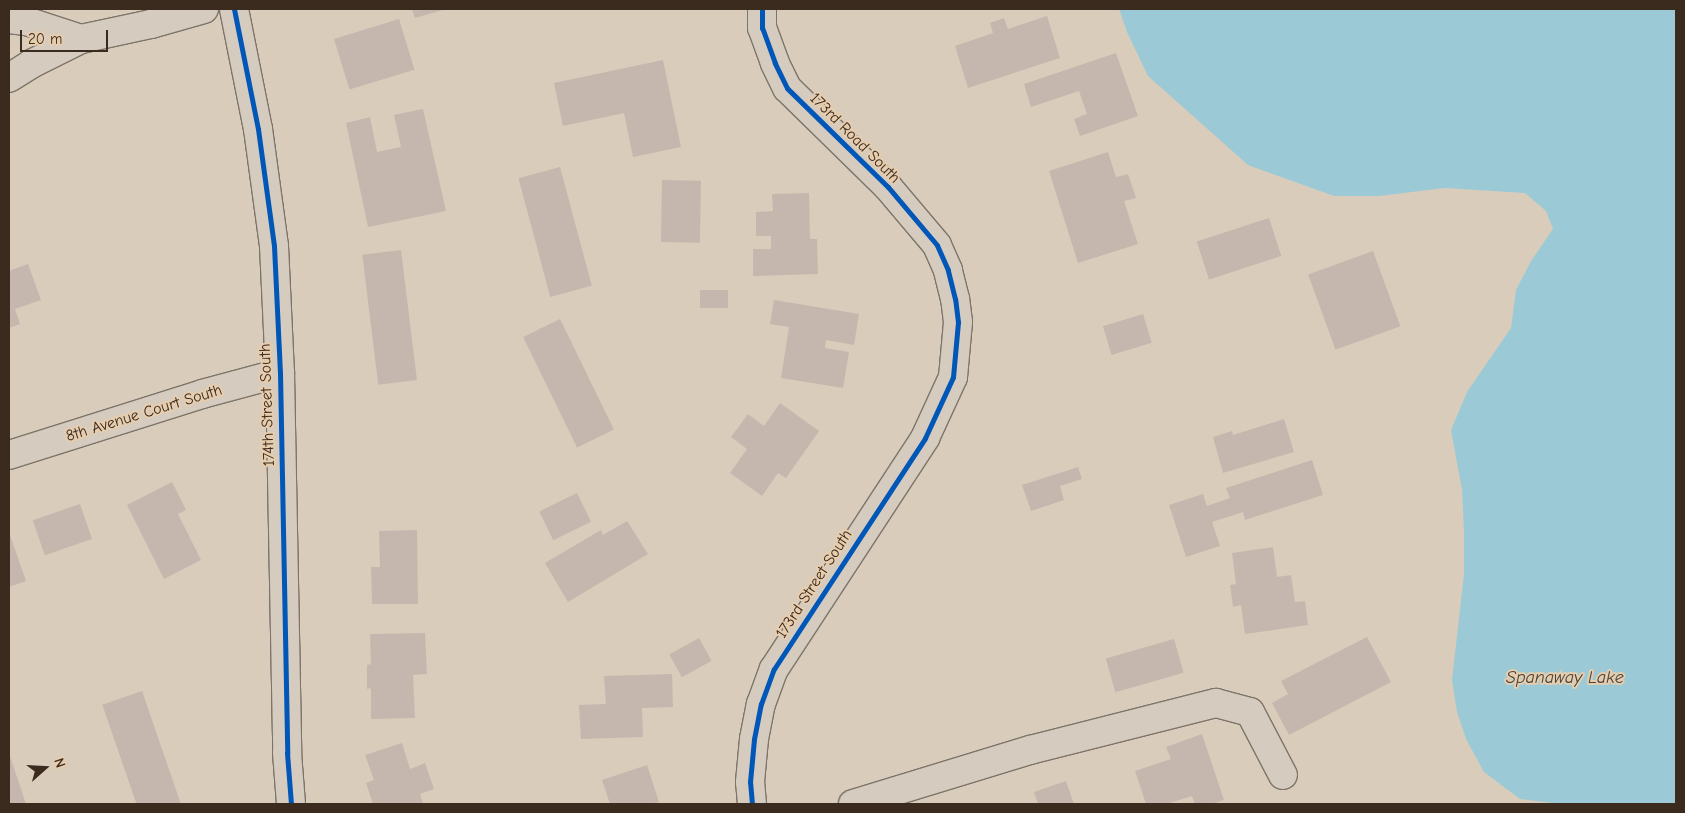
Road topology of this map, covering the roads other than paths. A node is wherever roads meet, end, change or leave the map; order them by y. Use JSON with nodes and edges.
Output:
{"nodes":[{"id":1,"x":204,"y":9,"type":"edge"},
{"id":2,"x":234,"y":9,"type":"edge"},
{"id":3,"x":762,"y":9,"type":"edge"},
{"id":4,"x":9,"y":19,"type":"edge"},
{"id":5,"x":81,"y":39,"type":"junction"},
{"id":6,"x":9,"y":78,"type":"edge"},
{"id":7,"x":280,"y":373,"type":"junction"},
{"id":8,"x":946,"y":394,"type":"joint"},
{"id":9,"x":9,"y":455,"type":"edge"},
{"id":10,"x":1283,"y":775,"type":"dead end"},
{"id":11,"x":291,"y":804,"type":"edge"},
{"id":12,"x":752,"y":804,"type":"edge"},
{"id":13,"x":853,"y":804,"type":"edge"}],
"edges":[{"from":1,"to":5,"type":"street"},
{"from":2,"to":7,"type":"street","name":"174th Street South"},
{"from":3,"to":8,"type":"street","name":"173rd Road South"},
{"from":4,"to":5,"type":"street"},
{"from":5,"to":6,"type":"street"},
{"from":7,"to":9,"type":"street","name":"8th Avenue Court South"},
{"from":7,"to":11,"type":"street","name":"174th Street South"},
{"from":8,"to":12,"type":"street","name":"173rd Street South"},
{"from":10,"to":13,"type":"street"}]}
